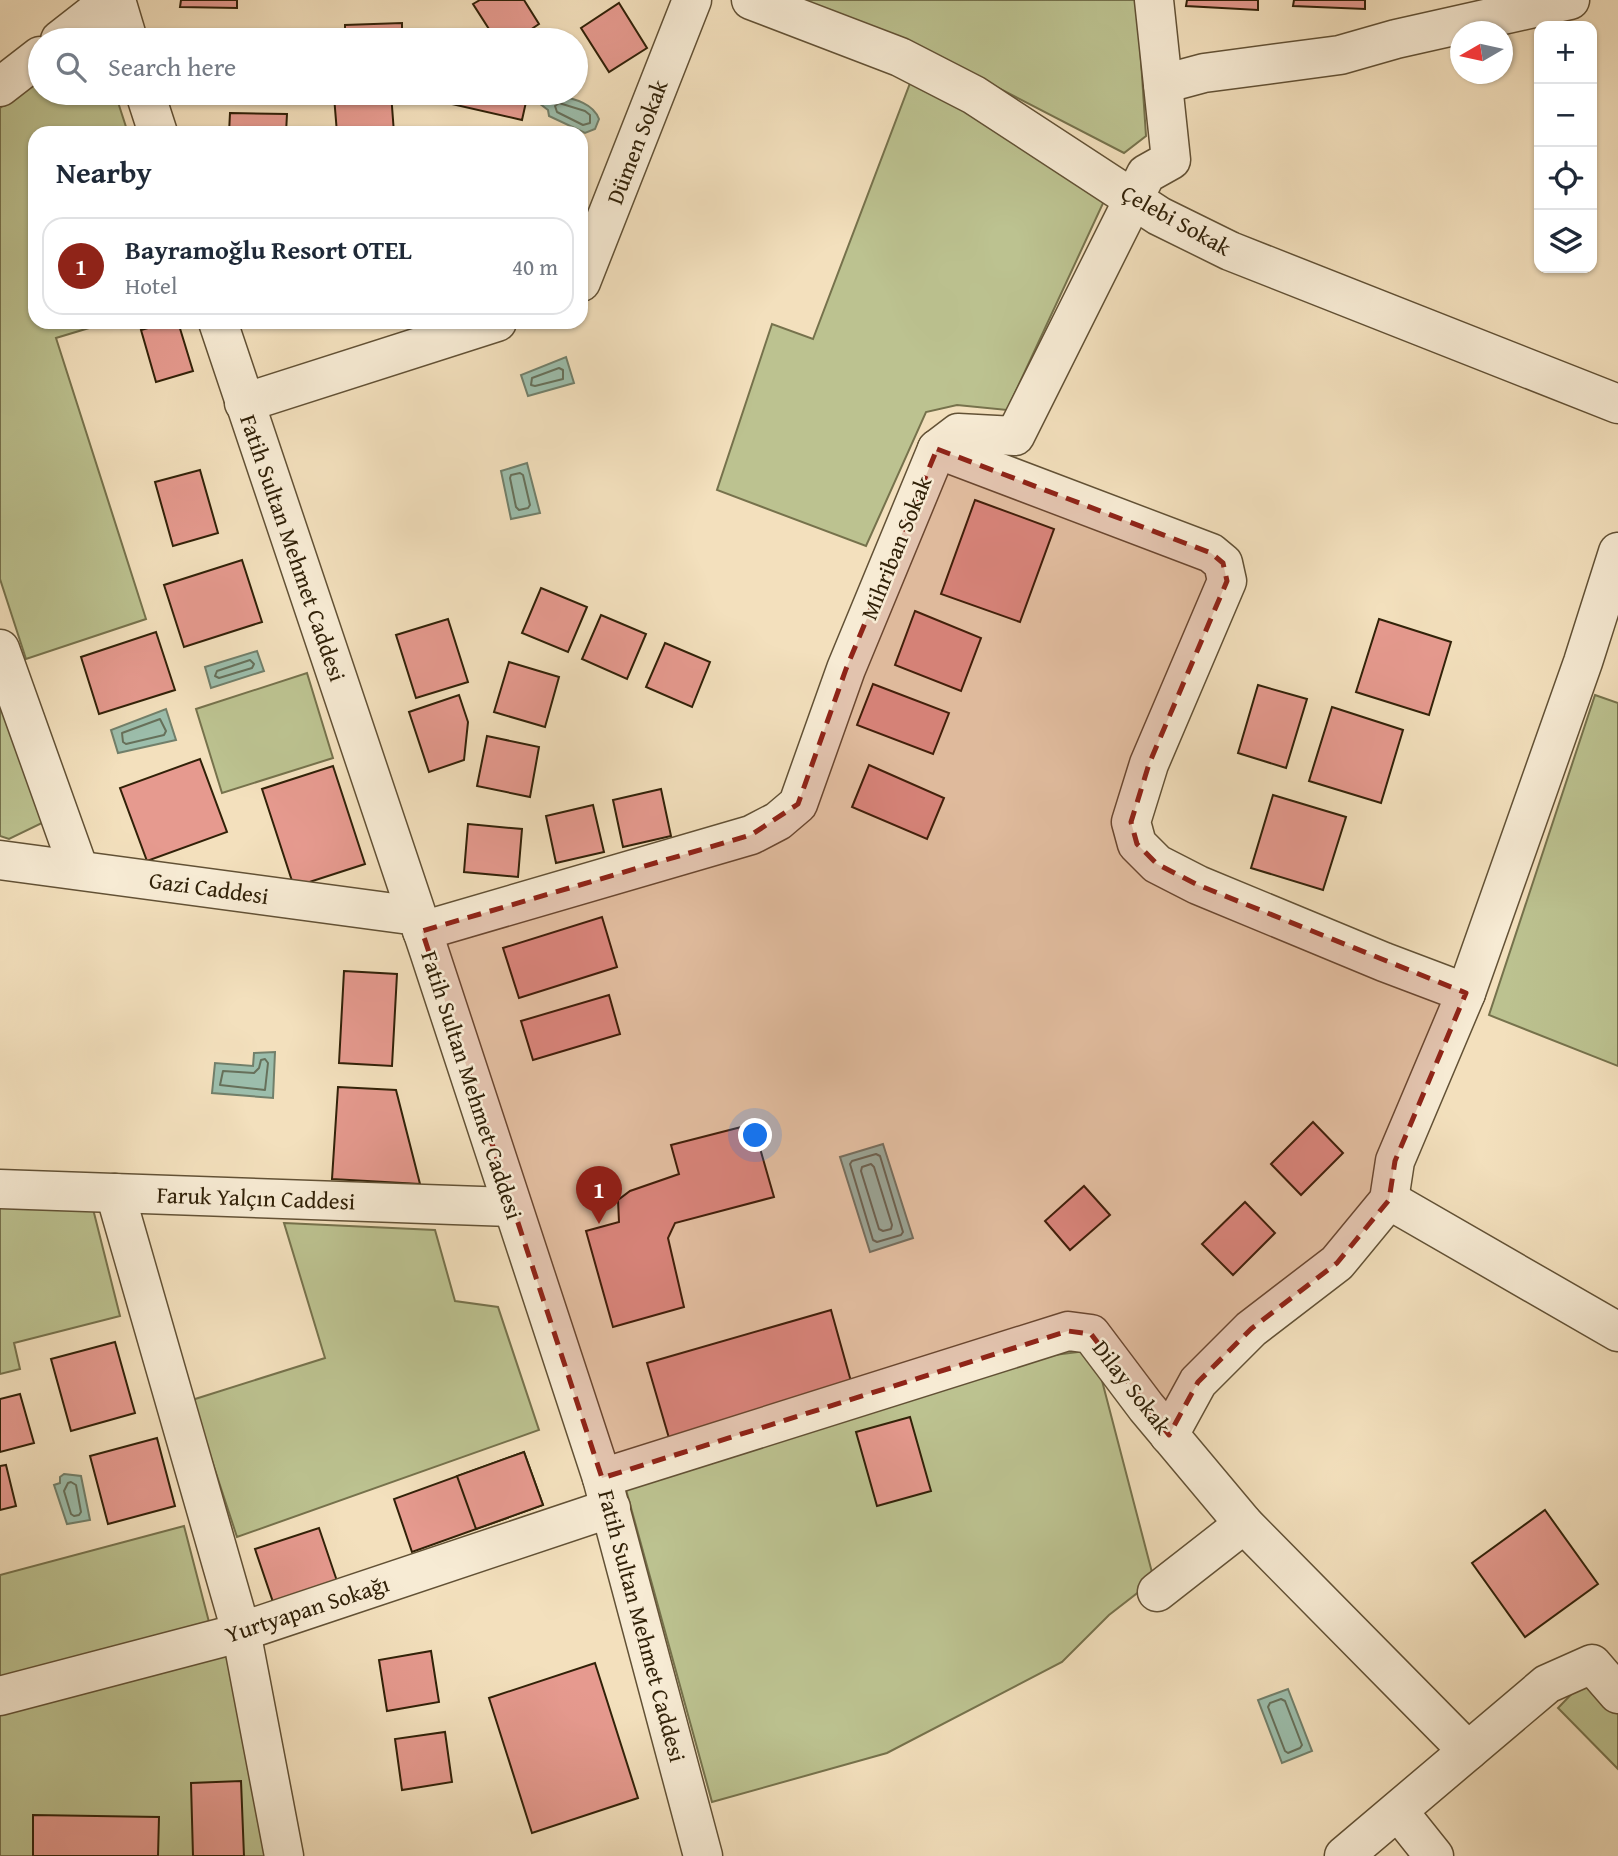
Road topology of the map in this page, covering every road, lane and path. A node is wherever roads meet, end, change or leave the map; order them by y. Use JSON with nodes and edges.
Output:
{"nodes":[{"id":1,"x":113,"y":0,"type":"edge"},
{"id":2,"x":692,"y":0,"type":"edge"},
{"id":3,"x":751,"y":0,"type":"edge"},
{"id":4,"x":1154,"y":0,"type":"edge"},
{"id":5,"x":1570,"y":0,"type":"edge"},
{"id":6,"x":76,"y":28,"type":"edge"},
{"id":7,"x":124,"y":28,"type":"edge"},
{"id":8,"x":28,"y":65,"type":"edge"},
{"id":9,"x":1163,"y":84,"type":"junction"},
{"id":10,"x":0,"y":87,"type":"edge"},
{"id":11,"x":149,"y":105,"type":"edge"},
{"id":12,"x":156,"y":126,"type":"edge"},
{"id":13,"x":1133,"y":198,"type":"junction"},
{"id":14,"x":588,"y":264,"type":"edge"},
{"id":15,"x":220,"y":329,"type":"edge"},
{"id":16,"x":475,"y":329,"type":"edge"},
{"id":17,"x":244,"y":403,"type":"junction"},
{"id":18,"x":1618,"y":404,"type":"edge"},
{"id":19,"x":937,"y":449,"type":"junction"},
{"id":20,"x":1618,"y":552,"type":"edge"},
{"id":21,"x":0,"y":649,"type":"edge"},
{"id":22,"x":0,"y":860,"type":"edge"},
{"id":23,"x":79,"y":870,"type":"junction"},
{"id":24,"x":420,"y":924,"type":"junction"},
{"id":25,"x":1466,"y":993,"type":"junction"},
{"id":26,"x":0,"y":1189,"type":"edge"},
{"id":27,"x":115,"y":1193,"type":"junction"},
{"id":28,"x":1389,"y":1200,"type":"junction"},
{"id":29,"x":512,"y":1208,"type":"junction"},
{"id":30,"x":1618,"y":1332,"type":"edge"},
{"id":31,"x":1169,"y":1435,"type":"junction"},
{"id":32,"x":606,"y":1493,"type":"junction"},
{"id":33,"x":1244,"y":1524,"type":"junction"},
{"id":34,"x":1157,"y":1592,"type":"dead end"},
{"id":35,"x":241,"y":1631,"type":"junction"},
{"id":36,"x":1618,"y":1694,"type":"edge"},
{"id":37,"x":0,"y":1696,"type":"edge"},
{"id":38,"x":1468,"y":1751,"type":"junction"},
{"id":39,"x":1398,"y":1811,"type":"junction"},
{"id":40,"x":284,"y":1856,"type":"edge"},
{"id":41,"x":703,"y":1856,"type":"edge"},
{"id":42,"x":1344,"y":1856,"type":"edge"},
{"id":43,"x":1434,"y":1856,"type":"edge"}],
"edges":[{"from":1,"to":6,"type":"street"},
{"from":1,"to":7,"type":"street"},
{"from":2,"to":14,"type":"street","name":"Dümen Sokak"},
{"from":3,"to":13,"type":"street","name":"Çelebi Sokak"},
{"from":4,"to":9,"type":"street","name":"Mihriban Sokak"},
{"from":5,"to":9,"type":"street"},
{"from":8,"to":10,"type":"street"},
{"from":9,"to":13,"type":"street","name":"Mihriban Sokak"},
{"from":11,"to":12,"type":"street"},
{"from":13,"to":18,"type":"street","name":"Çelebi Sokak"},
{"from":13,"to":19,"type":"street","name":"Mihriban Sokak"},
{"from":15,"to":17,"type":"street","name":"Fatih Sultan Mehmet Caddesi"},
{"from":16,"to":17,"type":"street"},
{"from":17,"to":24,"type":"street","name":"Fatih Sultan Mehmet Caddesi"},
{"from":19,"to":24,"type":"street","name":"Mihriban Sokak"},
{"from":19,"to":25,"type":"street"},
{"from":20,"to":25,"type":"street"},
{"from":21,"to":23,"type":"street"},
{"from":22,"to":23,"type":"street","name":"Gazi Caddesi"},
{"from":23,"to":24,"type":"street","name":"Gazi Caddesi"},
{"from":24,"to":29,"type":"street","name":"Fatih Sultan Mehmet Caddesi"},
{"from":25,"to":28,"type":"street"},
{"from":26,"to":27,"type":"street","name":"Faruk Yalçın Caddesi"},
{"from":27,"to":29,"type":"street","name":"Faruk Yalçın Caddesi"},
{"from":27,"to":35,"type":"street"},
{"from":28,"to":30,"type":"street"},
{"from":28,"to":31,"type":"street"},
{"from":29,"to":32,"type":"street","name":"Fatih Sultan Mehmet Caddesi"},
{"from":31,"to":32,"type":"street","name":"Dilay Sokak"},
{"from":31,"to":33,"type":"street","name":"Dilay Sokak"},
{"from":32,"to":35,"type":"street","name":"Yurtyapan Sokağı"},
{"from":32,"to":41,"type":"street","name":"Fatih Sultan Mehmet Caddesi"},
{"from":33,"to":34,"type":"street"},
{"from":33,"to":38,"type":"street","name":"Dilay Sokak"},
{"from":35,"to":37,"type":"street","name":"Yurtyapan Sokağı"},
{"from":35,"to":40,"type":"street"},
{"from":36,"to":38,"type":"street"},
{"from":38,"to":39,"type":"street"},
{"from":39,"to":42,"type":"street"},
{"from":39,"to":43,"type":"street"}]}
